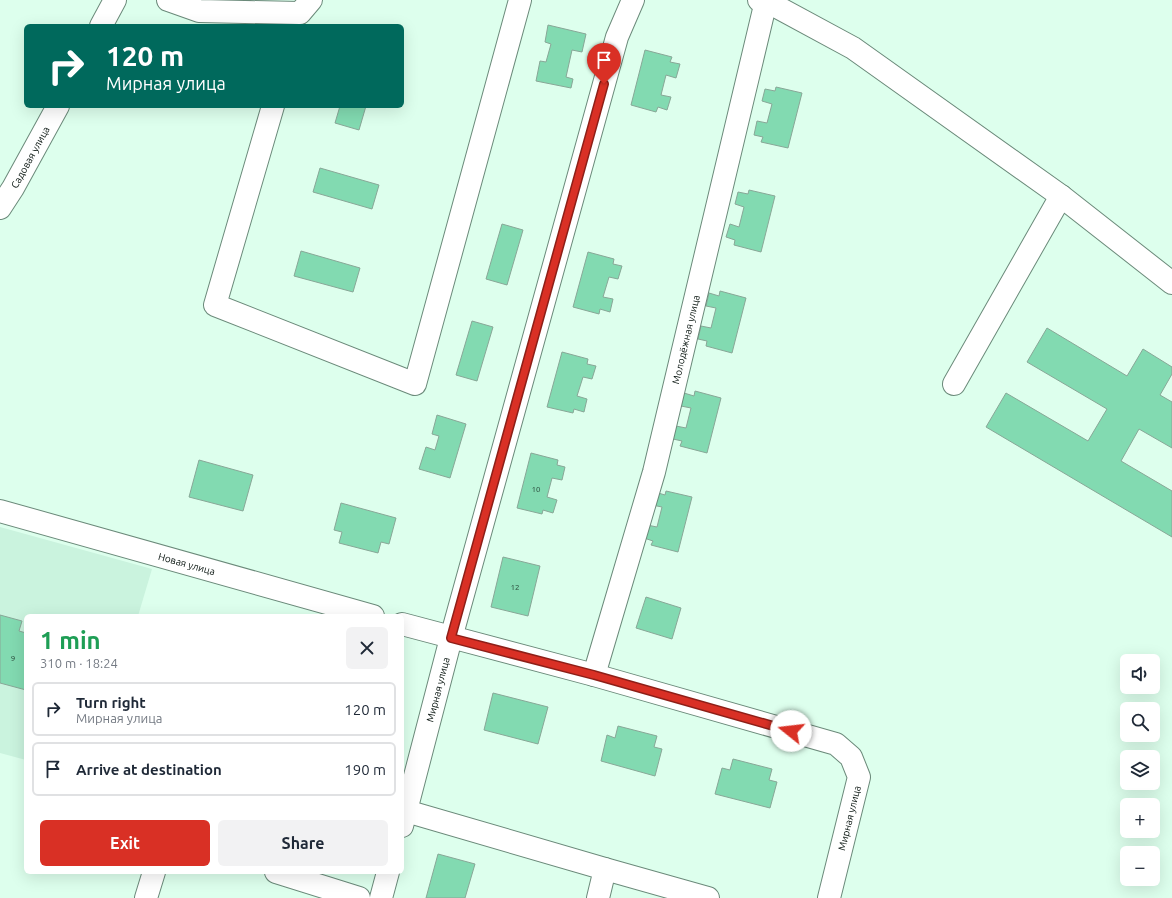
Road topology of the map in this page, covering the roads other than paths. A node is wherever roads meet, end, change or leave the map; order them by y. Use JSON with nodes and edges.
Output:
{"nodes":[{"id":1,"x":115,"y":0,"type":"edge"},
{"id":2,"x":168,"y":0,"type":"edge"},
{"id":3,"x":520,"y":0,"type":"edge"},
{"id":4,"x":633,"y":0,"type":"edge"},
{"id":5,"x":763,"y":1,"type":"edge"},
{"id":6,"x":302,"y":13,"type":"edge"},
{"id":7,"x":102,"y":24,"type":"edge"},
{"id":8,"x":57,"y":108,"type":"edge"},
{"id":9,"x":272,"y":108,"type":"edge"},
{"id":10,"x":1061,"y":196,"type":"junction"},
{"id":11,"x":0,"y":208,"type":"edge"},
{"id":12,"x":1172,"y":283,"type":"edge"},
{"id":13,"x":954,"y":384,"type":"dead end"},
{"id":14,"x":0,"y":511,"type":"edge"},
{"id":15,"x":366,"y":614,"type":"edge"},
{"id":16,"x":404,"y":625,"type":"edge"},
{"id":17,"x":451,"y":638,"type":"junction"},
{"id":18,"x":594,"y":675,"type":"junction"},
{"id":19,"x":404,"y":818,"type":"edge"},
{"id":20,"x":605,"y":869,"type":"junction"},
{"id":21,"x":153,"y":874,"type":"edge"},
{"id":22,"x":282,"y":874,"type":"edge"},
{"id":23,"x":387,"y":874,"type":"edge"},
{"id":24,"x":146,"y":898,"type":"edge"},
{"id":25,"x":359,"y":898,"type":"edge"},
{"id":26,"x":381,"y":898,"type":"edge"},
{"id":27,"x":598,"y":898,"type":"edge"},
{"id":28,"x":708,"y":898,"type":"edge"},
{"id":29,"x":829,"y":898,"type":"edge"}],
"edges":[{"from":1,"to":7,"type":"street"},
{"from":2,"to":6,"type":"street"},
{"from":3,"to":9,"type":"street"},
{"from":4,"to":17,"type":"street","name":"Мирная улица"},
{"from":5,"to":10,"type":"street"},
{"from":5,"to":18,"type":"street","name":"Молодёжная улица"},
{"from":8,"to":11,"type":"street","name":"Садовая улица"},
{"from":10,"to":12,"type":"street"},
{"from":10,"to":13,"type":"street"},
{"from":14,"to":15,"type":"street","name":"Новая улица"},
{"from":16,"to":17,"type":"street"},
{"from":17,"to":18,"type":"street"},
{"from":17,"to":19,"type":"street","name":"Мирная улица"},
{"from":18,"to":29,"type":"street","name":"Мирная улица"},
{"from":19,"to":20,"type":"street"},
{"from":20,"to":27,"type":"street"},
{"from":20,"to":28,"type":"street"},
{"from":21,"to":24,"type":"street"},
{"from":22,"to":25,"type":"street"},
{"from":23,"to":26,"type":"street"}]}
